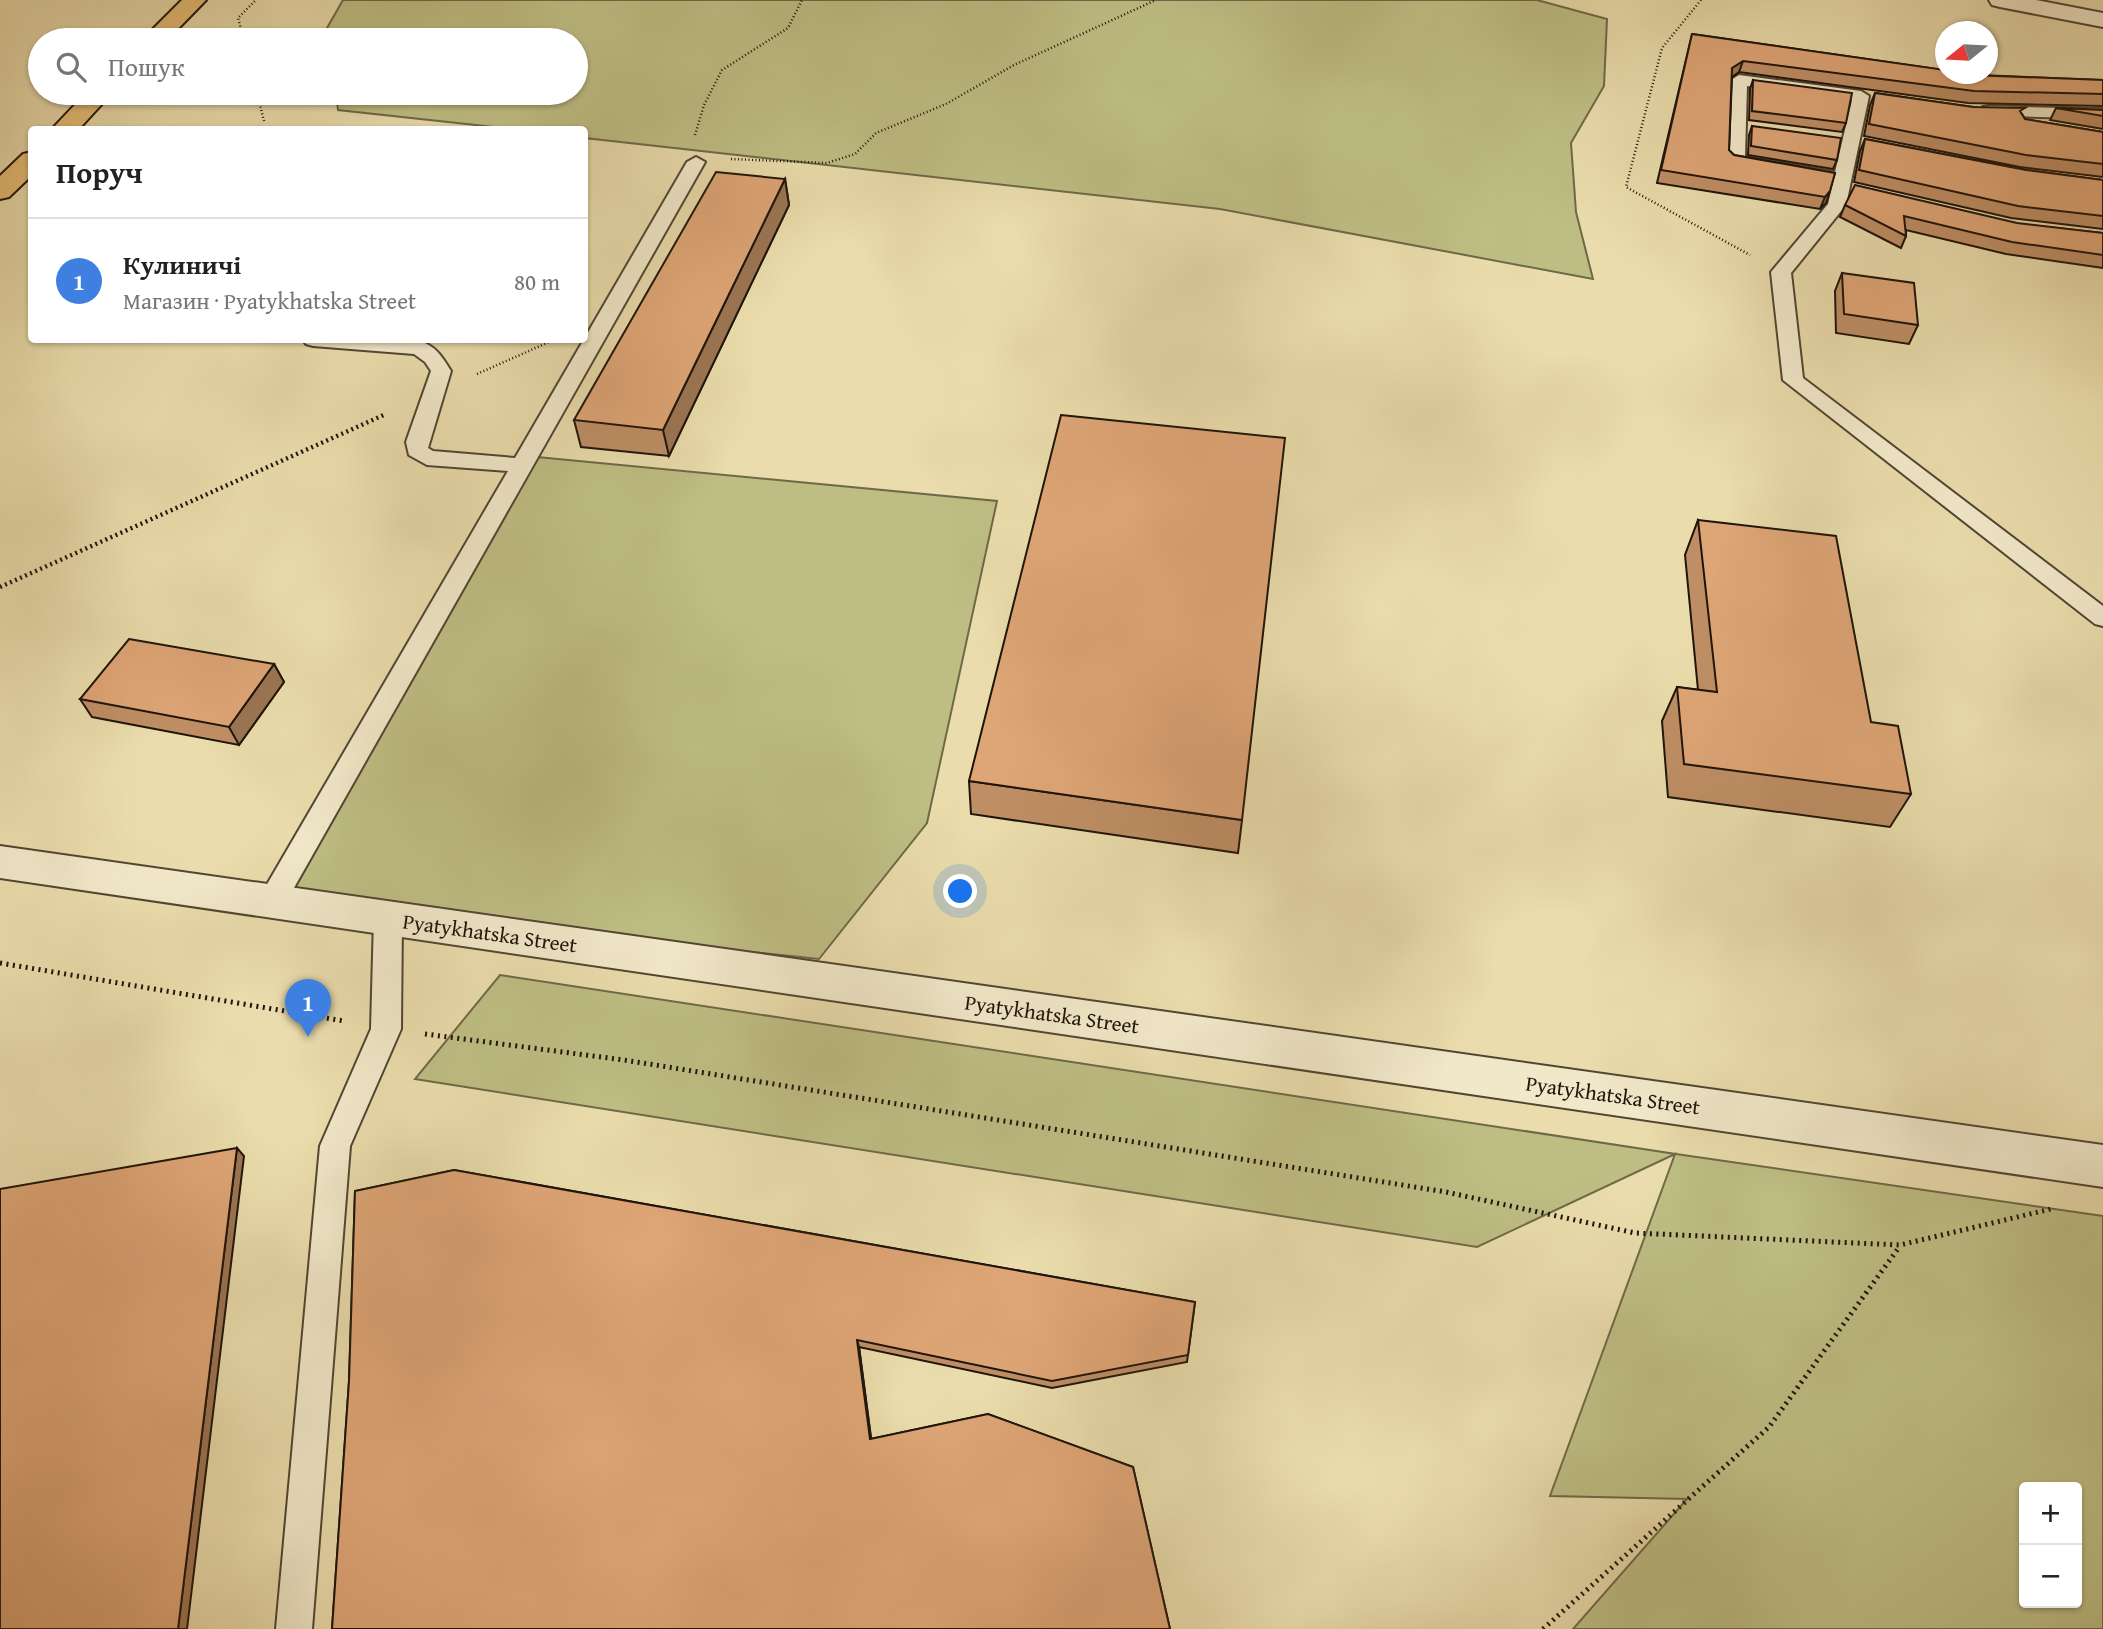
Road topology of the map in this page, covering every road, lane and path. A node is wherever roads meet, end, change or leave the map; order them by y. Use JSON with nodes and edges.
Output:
{"nodes":[{"id":1,"x":195,"y":0,"type":"edge"},
{"id":2,"x":256,"y":0,"type":"edge"},
{"id":3,"x":802,"y":0,"type":"edge"},
{"id":4,"x":1156,"y":0,"type":"edge"},
{"id":5,"x":1701,"y":0,"type":"edge"},
{"id":6,"x":2000,"y":0,"type":"edge"},
{"id":7,"x":2103,"y":20,"type":"edge"},
{"id":8,"x":166,"y":28,"type":"edge"},
{"id":9,"x":241,"y":28,"type":"edge"},
{"id":10,"x":88,"y":105,"type":"edge"},
{"id":11,"x":260,"y":105,"type":"edge"},
{"id":12,"x":2103,"y":114,"type":"edge"},
{"id":13,"x":264,"y":121,"type":"dead end"},
{"id":14,"x":67,"y":126,"type":"edge"},
{"id":15,"x":2049,"y":129,"type":"edge"},
{"id":16,"x":696,"y":162,"type":"junction"},
{"id":17,"x":28,"y":164,"type":"edge"},
{"id":18,"x":1846,"y":185,"type":"junction"},
{"id":19,"x":0,"y":191,"type":"edge"},
{"id":20,"x":1781,"y":272,"type":"junction"},
{"id":21,"x":353,"y":343,"type":"edge"},
{"id":22,"x":546,"y":343,"type":"edge"},
{"id":23,"x":465,"y":379,"type":"dead end"},
{"id":24,"x":390,"y":413,"type":"dead end"},
{"id":25,"x":522,"y":465,"type":"junction"},
{"id":26,"x":0,"y":587,"type":"edge"},
{"id":27,"x":2103,"y":618,"type":"edge"},
{"id":28,"x":0,"y":862,"type":"edge"},
{"id":29,"x":272,"y":901,"type":"junction"},
{"id":30,"x":388,"y":918,"type":"junction"},
{"id":31,"x":0,"y":963,"type":"edge"},
{"id":32,"x":386,"y":1029,"type":"junction"},
{"id":33,"x":2099,"y":1162,"type":"edge"},
{"id":34,"x":2054,"y":1208,"type":"dead end"},
{"id":35,"x":1900,"y":1245,"type":"junction"},
{"id":36,"x":294,"y":1629,"type":"edge"},
{"id":37,"x":1543,"y":1629,"type":"edge"}],
"edges":[{"from":1,"to":8,"type":"main road"},
{"from":2,"to":9,"type":"path"},
{"from":3,"to":16,"type":"path"},
{"from":4,"to":16,"type":"path"},
{"from":5,"to":20,"type":"path"},
{"from":6,"to":7,"type":"street"},
{"from":10,"to":14,"type":"main road"},
{"from":11,"to":13,"type":"path"},
{"from":12,"to":15,"type":"lane"},
{"from":16,"to":25,"type":"lane"},
{"from":17,"to":19,"type":"main road"},
{"from":18,"to":18,"type":"lane"},
{"from":18,"to":20,"type":"lane"},
{"from":20,"to":27,"type":"lane"},
{"from":21,"to":25,"type":"lane"},
{"from":22,"to":23,"type":"path"},
{"from":24,"to":26,"type":"path"},
{"from":25,"to":29,"type":"lane"},
{"from":28,"to":29,"type":"street","name":"Pyatykhatska Street"},
{"from":29,"to":30,"type":"street","name":"Pyatykhatska Street"},
{"from":30,"to":32,"type":"lane"},
{"from":30,"to":33,"type":"street","name":"Pyatykhatska Street"},
{"from":31,"to":32,"type":"path"},
{"from":32,"to":35,"type":"path"},
{"from":32,"to":36,"type":"lane"},
{"from":34,"to":35,"type":"path"},
{"from":35,"to":37,"type":"path"}]}
